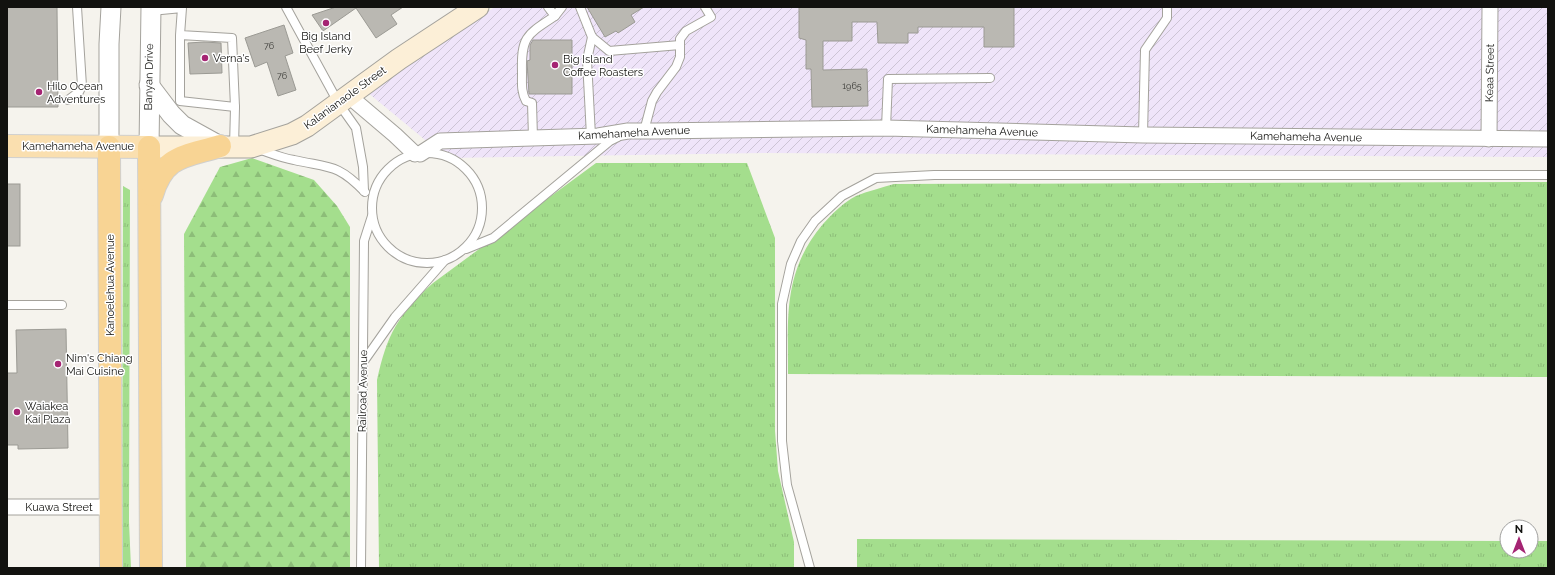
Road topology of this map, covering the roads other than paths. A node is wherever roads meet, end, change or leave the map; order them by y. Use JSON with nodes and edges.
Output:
{"nodes":[{"id":1,"x":77,"y":7,"type":"edge"},
{"id":2,"x":111,"y":7,"type":"edge"},
{"id":3,"x":286,"y":7,"type":"edge"},
{"id":4,"x":478,"y":7,"type":"edge"},
{"id":5,"x":548,"y":7,"type":"edge"},
{"id":6,"x":562,"y":7,"type":"edge"},
{"id":7,"x":580,"y":7,"type":"edge"},
{"id":8,"x":705,"y":7,"type":"edge"},
{"id":9,"x":1167,"y":7,"type":"edge"},
{"id":10,"x":1490,"y":7,"type":"edge"},
{"id":11,"x":182,"y":8,"type":"edge"},
{"id":12,"x":151,"y":9,"type":"edge"},
{"id":13,"x":555,"y":16,"type":"junction"},
{"id":14,"x":180,"y":35,"type":"junction"},
{"id":15,"x":592,"y":37,"type":"junction"},
{"id":16,"x":680,"y":45,"type":"junction"},
{"id":17,"x":990,"y":78,"type":"dead end"},
{"id":18,"x":149,"y":85,"type":"junction"},
{"id":19,"x":68,"y":100,"type":"dead end"},
{"id":20,"x":344,"y":100,"type":"junction"},
{"id":21,"x":235,"y":107,"type":"junction"},
{"id":22,"x":886,"y":128,"type":"junction"},
{"id":23,"x":628,"y":131,"type":"junction"},
{"id":24,"x":644,"y":131,"type":"junction"},
{"id":25,"x":1143,"y":135,"type":"junction"},
{"id":26,"x":591,"y":136,"type":"junction"},
{"id":27,"x":533,"y":138,"type":"junction"},
{"id":28,"x":1489,"y":138,"type":"junction"},
{"id":29,"x":1548,"y":139,"type":"edge"},
{"id":30,"x":7,"y":146,"type":"edge"},
{"id":31,"x":109,"y":147,"type":"junction"},
{"id":32,"x":149,"y":147,"type":"junction"},
{"id":33,"x":235,"y":147,"type":"junction"},
{"id":34,"x":417,"y":154,"type":"junction"},
{"id":35,"x":1548,"y":175,"type":"edge"},
{"id":36,"x":364,"y":191,"type":"junction"},
{"id":37,"x":372,"y":201,"type":"junction"},
{"id":38,"x":149,"y":204,"type":"junction"},
{"id":39,"x":372,"y":216,"type":"junction"},
{"id":40,"x":463,"y":250,"type":"junction"},
{"id":41,"x":445,"y":260,"type":"junction"},
{"id":42,"x":7,"y":305,"type":"edge"},
{"id":43,"x":62,"y":305,"type":"dead end"},
{"id":44,"x":364,"y":361,"type":"junction"},
{"id":45,"x":7,"y":507,"type":"edge"},
{"id":46,"x":111,"y":507,"type":"junction"},
{"id":47,"x":111,"y":568,"type":"edge"},
{"id":48,"x":151,"y":568,"type":"edge"},
{"id":49,"x":361,"y":568,"type":"edge"},
{"id":50,"x":810,"y":568,"type":"edge"}],
"edges":[{"from":1,"to":19,"type":"lane"},
{"from":2,"to":31,"type":"street"},
{"from":3,"to":20,"type":"lane"},
{"from":4,"to":20,"type":"main road","name":"Kalanianaole Street"},
{"from":5,"to":13,"type":"lane"},
{"from":6,"to":13,"type":"lane"},
{"from":7,"to":15,"type":"lane"},
{"from":8,"to":16,"type":"lane"},
{"from":9,"to":25,"type":"lane"},
{"from":10,"to":28,"type":"street","name":"Keaa Street"},
{"from":11,"to":12,"type":"lane"},
{"from":11,"to":14,"type":"lane"},
{"from":12,"to":18,"type":"street","name":"Banyan Drive"},
{"from":13,"to":27,"type":"lane"},
{"from":14,"to":21,"type":"lane"},
{"from":14,"to":21,"type":"lane"},
{"from":15,"to":16,"type":"lane"},
{"from":15,"to":26,"type":"lane"},
{"from":16,"to":24,"type":"lane"},
{"from":17,"to":22,"type":"lane"},
{"from":18,"to":32,"type":"street","name":"Banyan Drive"},
{"from":18,"to":33,"type":"street"},
{"from":20,"to":33,"type":"main road","name":"Kalanianaole Street"},
{"from":20,"to":34,"type":"street"},
{"from":20,"to":36,"type":"lane"},
{"from":21,"to":33,"type":"lane"},
{"from":22,"to":24,"type":"street","name":"Kamehameha Avenue"},
{"from":22,"to":25,"type":"street","name":"Kamehameha Avenue"},
{"from":23,"to":24,"type":"street","name":"Kamehameha Avenue"},
{"from":23,"to":26,"type":"street","name":"Kamehameha Avenue"},
{"from":23,"to":40,"type":"lane"},
{"from":25,"to":28,"type":"street","name":"Kamehameha Avenue"},
{"from":26,"to":27,"type":"street","name":"Kamehameha Avenue"},
{"from":27,"to":34,"type":"street","name":"Kamehameha Avenue"},
{"from":28,"to":29,"type":"street","name":"Kamehameha Avenue"},
{"from":30,"to":31,"type":"main road","name":"Kamehameha Avenue"},
{"from":31,"to":32,"type":"main road","name":"Kamehameha Avenue"},
{"from":31,"to":46,"type":"highway","name":"Kanoelehua Avenue"},
{"from":32,"to":33,"type":"main road","name":"Kalanianaole Street"},
{"from":32,"to":38,"type":"highway"},
{"from":33,"to":36,"type":"lane"},
{"from":33,"to":38,"type":"highway"},
{"from":34,"to":37,"type":"lane"},
{"from":34,"to":40,"type":"lane"},
{"from":35,"to":50,"type":"lane"},
{"from":36,"to":37,"type":"lane"},
{"from":37,"to":39,"type":"lane"},
{"from":38,"to":48,"type":"highway"},
{"from":39,"to":41,"type":"lane"},
{"from":39,"to":44,"type":"lane","name":"Railroad Avenue"},
{"from":40,"to":41,"type":"lane"},
{"from":41,"to":44,"type":"lane"},
{"from":42,"to":43,"type":"lane"},
{"from":44,"to":49,"type":"lane","name":"Railroad Avenue"},
{"from":45,"to":46,"type":"street","name":"Kuawa Street"},
{"from":46,"to":47,"type":"highway","name":"Kanoelehua Avenue"}]}
